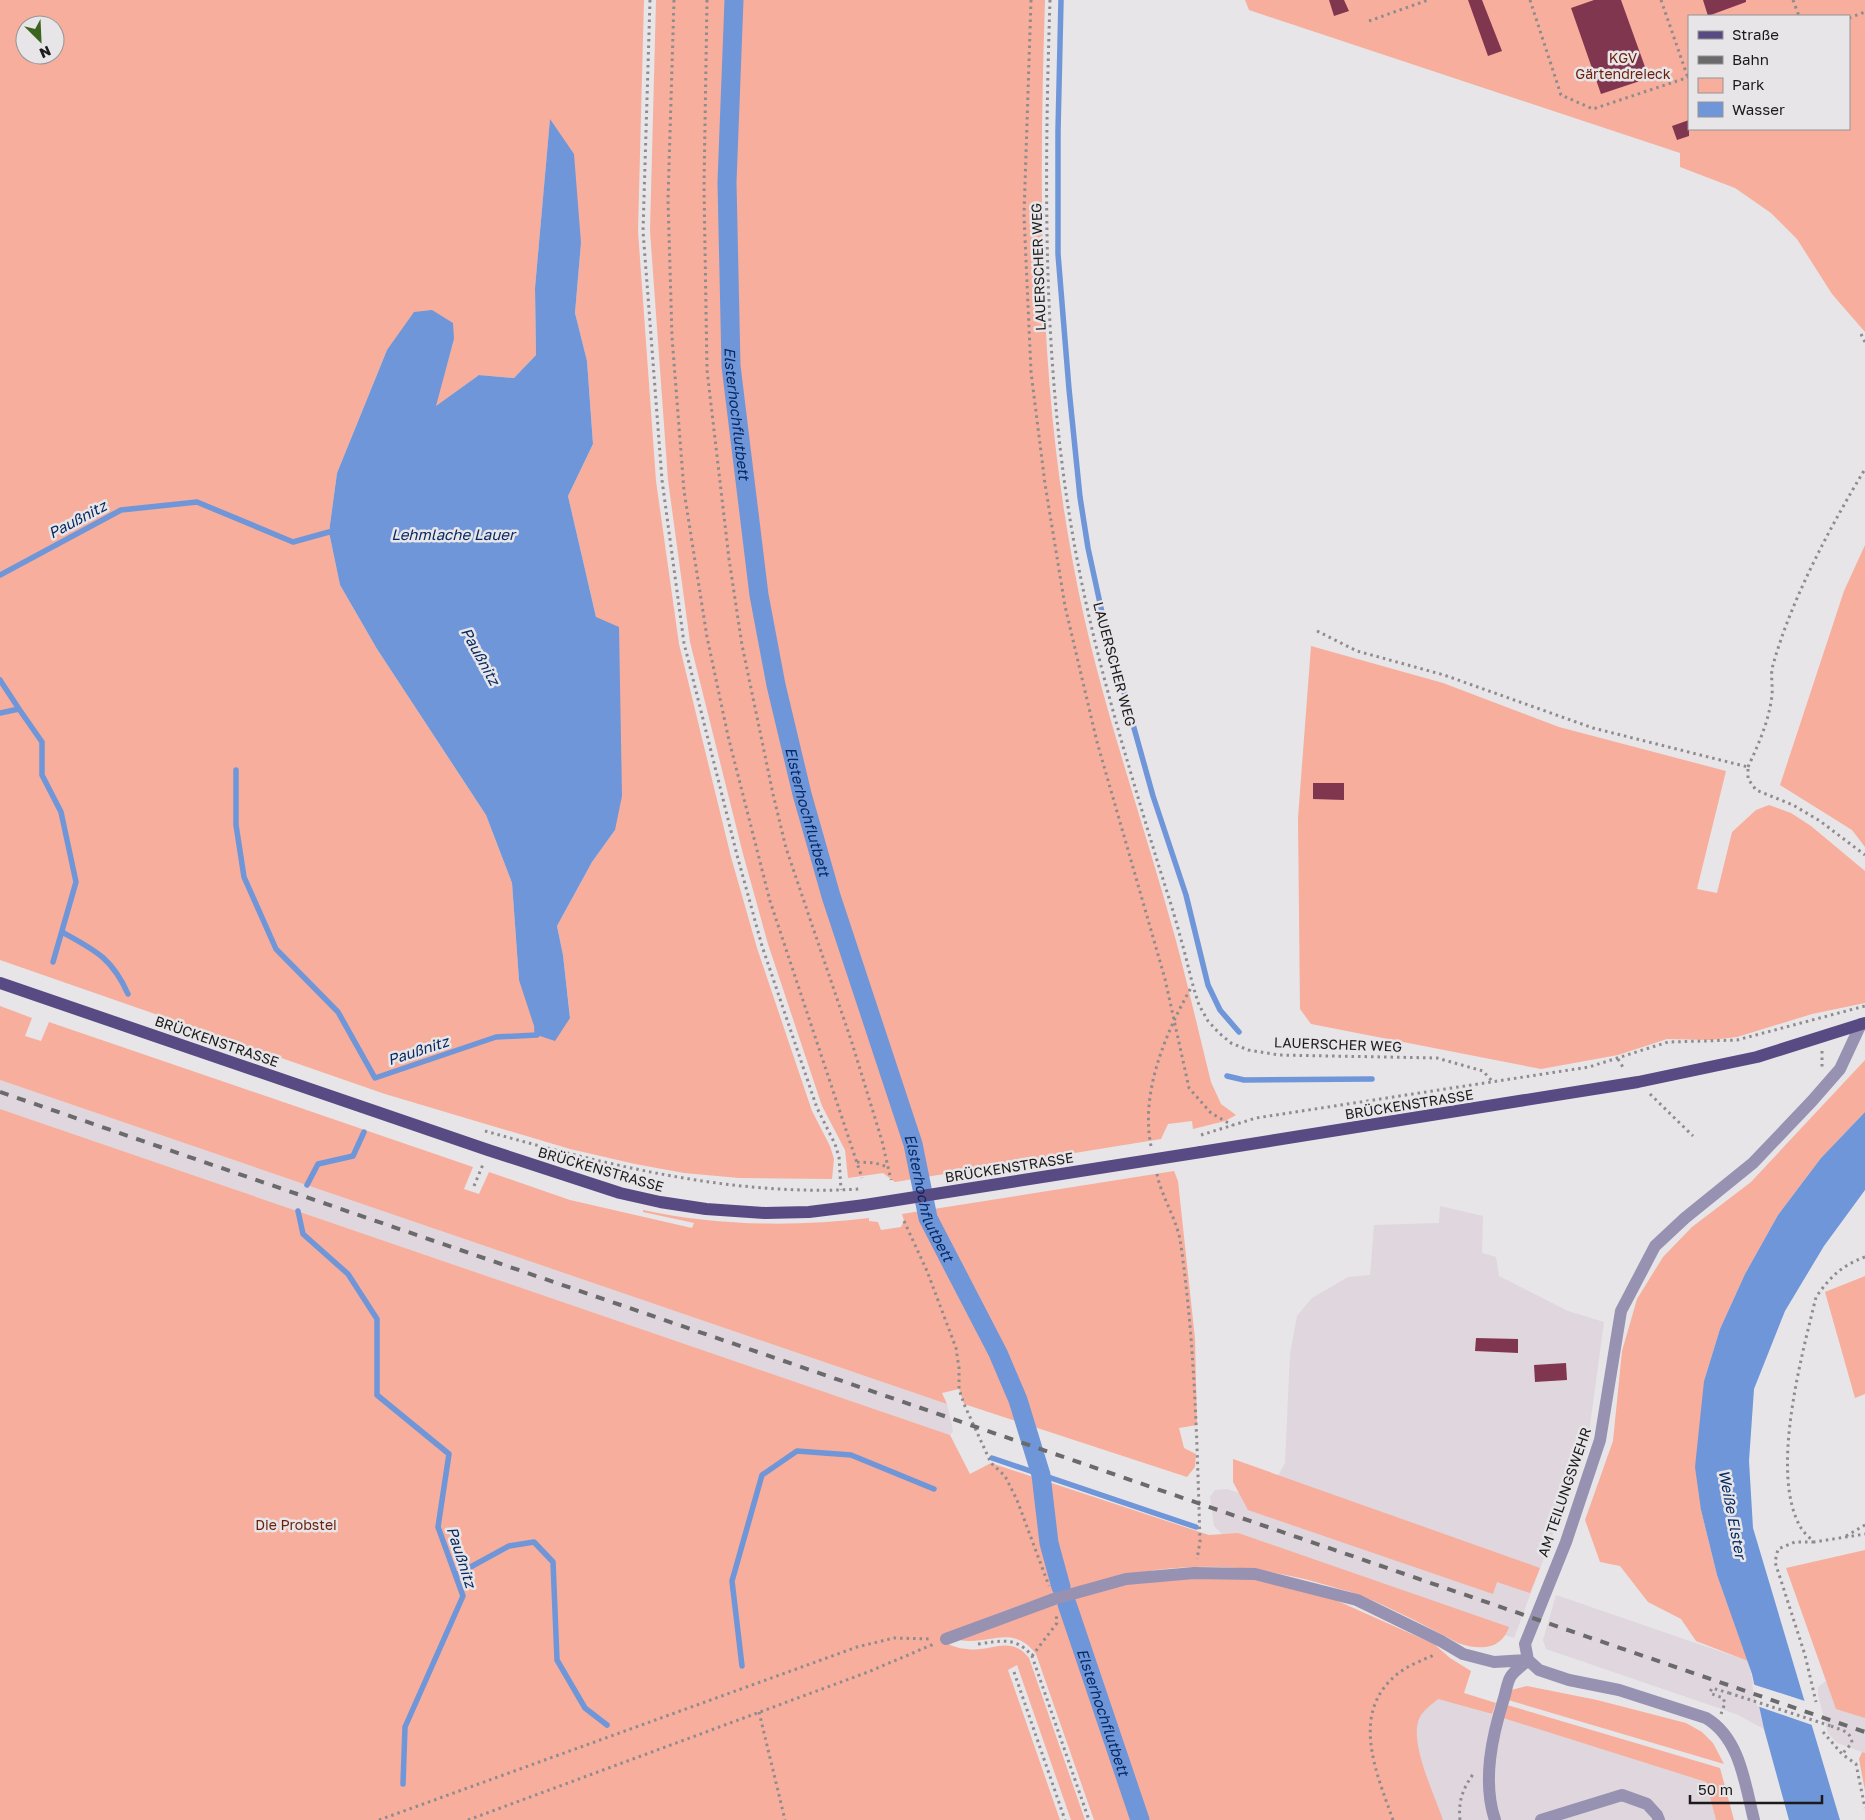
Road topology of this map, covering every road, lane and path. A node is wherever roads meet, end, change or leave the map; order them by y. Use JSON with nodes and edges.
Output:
{"nodes":[{"id":1,"x":650,"y":0,"type":"edge"},
{"id":2,"x":674,"y":0,"type":"edge"},
{"id":3,"x":707,"y":0,"type":"edge"},
{"id":4,"x":1031,"y":0,"type":"edge"},
{"id":5,"x":1050,"y":0,"type":"edge"},
{"id":6,"x":1428,"y":0,"type":"edge"},
{"id":7,"x":1530,"y":0,"type":"edge"},
{"id":8,"x":1661,"y":0,"type":"edge"},
{"id":9,"x":1793,"y":0,"type":"edge"},
{"id":10,"x":1865,"y":12,"type":"edge"},
{"id":11,"x":1799,"y":15,"type":"edge"},
{"id":12,"x":1850,"y":18,"type":"edge"},
{"id":13,"x":1369,"y":21,"type":"dead end"},
{"id":14,"x":1688,"y":78,"type":"edge"},
{"id":15,"x":1861,"y":334,"type":"dead end"},
{"id":16,"x":1865,"y":342,"type":"edge"},
{"id":17,"x":1865,"y":469,"type":"edge"},
{"id":18,"x":1317,"y":631,"type":"dead end"},
{"id":19,"x":1748,"y":767,"type":"junction"},
{"id":20,"x":1865,"y":855,"type":"edge"},
{"id":21,"x":0,"y":983,"type":"edge"},
{"id":22,"x":1192,"y":985,"type":"junction"},
{"id":23,"x":1865,"y":1006,"type":"edge"},
{"id":24,"x":1174,"y":1018,"type":"junction"},
{"id":25,"x":1863,"y":1024,"type":"edge"},
{"id":26,"x":1618,"y":1059,"type":"junction"},
{"id":27,"x":1492,"y":1082,"type":"junction"},
{"id":28,"x":1638,"y":1082,"type":"junction"},
{"id":29,"x":1232,"y":1125,"type":"junction"},
{"id":30,"x":481,"y":1130,"type":"dead end"},
{"id":31,"x":1198,"y":1136,"type":"dead end"},
{"id":32,"x":1693,"y":1136,"type":"dead end"},
{"id":33,"x":1153,"y":1154,"type":"dead end"},
{"id":34,"x":857,"y":1162,"type":"junction"},
{"id":35,"x":483,"y":1164,"type":"dead end"},
{"id":36,"x":1155,"y":1164,"type":"dead end"},
{"id":37,"x":889,"y":1168,"type":"junction"},
{"id":38,"x":862,"y":1178,"type":"dead end"},
{"id":39,"x":891,"y":1180,"type":"dead end"},
{"id":40,"x":474,"y":1186,"type":"dead end"},
{"id":41,"x":860,"y":1189,"type":"dead end"},
{"id":42,"x":841,"y":1190,"type":"junction"},
{"id":43,"x":904,"y":1221,"type":"dead end"},
{"id":44,"x":1865,"y":1257,"type":"edge"},
{"id":45,"x":1865,"y":1525,"type":"edge"},
{"id":46,"x":1865,"y":1534,"type":"edge"},
{"id":47,"x":1842,"y":1537,"type":"junction"},
{"id":48,"x":1814,"y":1542,"type":"junction"},
{"id":49,"x":1194,"y":1573,"type":"junction"},
{"id":50,"x":1054,"y":1600,"type":"junction"},
{"id":51,"x":946,"y":1639,"type":"junction"},
{"id":52,"x":976,"y":1644,"type":"dead end"},
{"id":53,"x":1450,"y":1646,"type":"junction"},
{"id":54,"x":1032,"y":1656,"type":"junction"},
{"id":55,"x":1528,"y":1660,"type":"junction"},
{"id":56,"x":1014,"y":1672,"type":"dead end"},
{"id":57,"x":1816,"y":1702,"type":"dead end"},
{"id":58,"x":759,"y":1712,"type":"junction"},
{"id":59,"x":1715,"y":1723,"type":"junction"},
{"id":60,"x":1823,"y":1732,"type":"dead end"},
{"id":61,"x":1492,"y":1750,"type":"junction"},
{"id":62,"x":1842,"y":1754,"type":"junction"},
{"id":63,"x":1865,"y":1808,"type":"edge"},
{"id":64,"x":379,"y":1820,"type":"edge"},
{"id":65,"x":468,"y":1820,"type":"edge"},
{"id":66,"x":785,"y":1820,"type":"edge"},
{"id":67,"x":1065,"y":1820,"type":"edge"},
{"id":68,"x":1089,"y":1820,"type":"edge"},
{"id":69,"x":1392,"y":1820,"type":"edge"},
{"id":70,"x":1460,"y":1820,"type":"edge"},
{"id":71,"x":1495,"y":1820,"type":"edge"},
{"id":72,"x":1541,"y":1820,"type":"edge"},
{"id":73,"x":1659,"y":1820,"type":"edge"},
{"id":74,"x":1754,"y":1820,"type":"edge"}],
"edges":[{"from":1,"to":42,"type":"path"},
{"from":2,"to":34,"type":"path"},
{"from":3,"to":37,"type":"path"},
{"from":4,"to":24,"type":"path"},
{"from":5,"to":22,"type":"path","name":"LAUERSCHER WEG"},
{"from":6,"to":13,"type":"path"},
{"from":7,"to":14,"type":"path"},
{"from":8,"to":14,"type":"path"},
{"from":9,"to":11,"type":"path"},
{"from":10,"to":12,"type":"path"},
{"from":15,"to":16,"type":"path"},
{"from":17,"to":19,"type":"path"},
{"from":18,"to":19,"type":"path"},
{"from":19,"to":20,"type":"path"},
{"from":21,"to":28,"type":"main road","name":"BRÜCKENSTRASSE","bridge":true},
{"from":22,"to":24,"type":"path"},
{"from":22,"to":27,"type":"path","name":"LAUERSCHER WEG"},
{"from":23,"to":26,"type":"path"},
{"from":24,"to":29,"type":"path"},
{"from":24,"to":33,"type":"path"},
{"from":25,"to":28,"type":"main road","name":"BRÜCKENSTRASSE"},
{"from":25,"to":55,"type":"lane","name":"AM TEILUNGSWEHR"},
{"from":26,"to":27,"type":"path"},
{"from":26,"to":28,"type":"path"},
{"from":27,"to":29,"type":"path"},
{"from":28,"to":32,"type":"path"},
{"from":29,"to":31,"type":"path"},
{"from":30,"to":42,"type":"path"},
{"from":34,"to":37,"type":"path"},
{"from":34,"to":38,"type":"path"},
{"from":35,"to":40,"type":"path"},
{"from":36,"to":49,"type":"path"},
{"from":37,"to":39,"type":"path"},
{"from":41,"to":42,"type":"path"},
{"from":43,"to":50,"type":"path"},
{"from":44,"to":48,"type":"path"},
{"from":45,"to":47,"type":"path"},
{"from":46,"to":47,"type":"path"},
{"from":47,"to":48,"type":"path"},
{"from":48,"to":57,"type":"path"},
{"from":49,"to":50,"type":"lane"},
{"from":49,"to":53,"type":"lane"},
{"from":50,"to":51,"type":"lane"},
{"from":50,"to":54,"type":"path"},
{"from":51,"to":58,"type":"path"},
{"from":51,"to":64,"type":"path"},
{"from":52,"to":54,"type":"path"},
{"from":53,"to":55,"type":"lane"},
{"from":53,"to":69,"type":"path"},
{"from":54,"to":68,"type":"path"},
{"from":55,"to":59,"type":"lane"},
{"from":55,"to":61,"type":"lane"},
{"from":56,"to":67,"type":"path"},
{"from":58,"to":65,"type":"path"},
{"from":58,"to":66,"type":"path"},
{"from":59,"to":62,"type":"path","bridge":true},
{"from":59,"to":74,"type":"lane"},
{"from":60,"to":62,"type":"path"},
{"from":61,"to":70,"type":"path"},
{"from":61,"to":71,"type":"lane"},
{"from":62,"to":63,"type":"path"},
{"from":72,"to":73,"type":"lane"}]}
